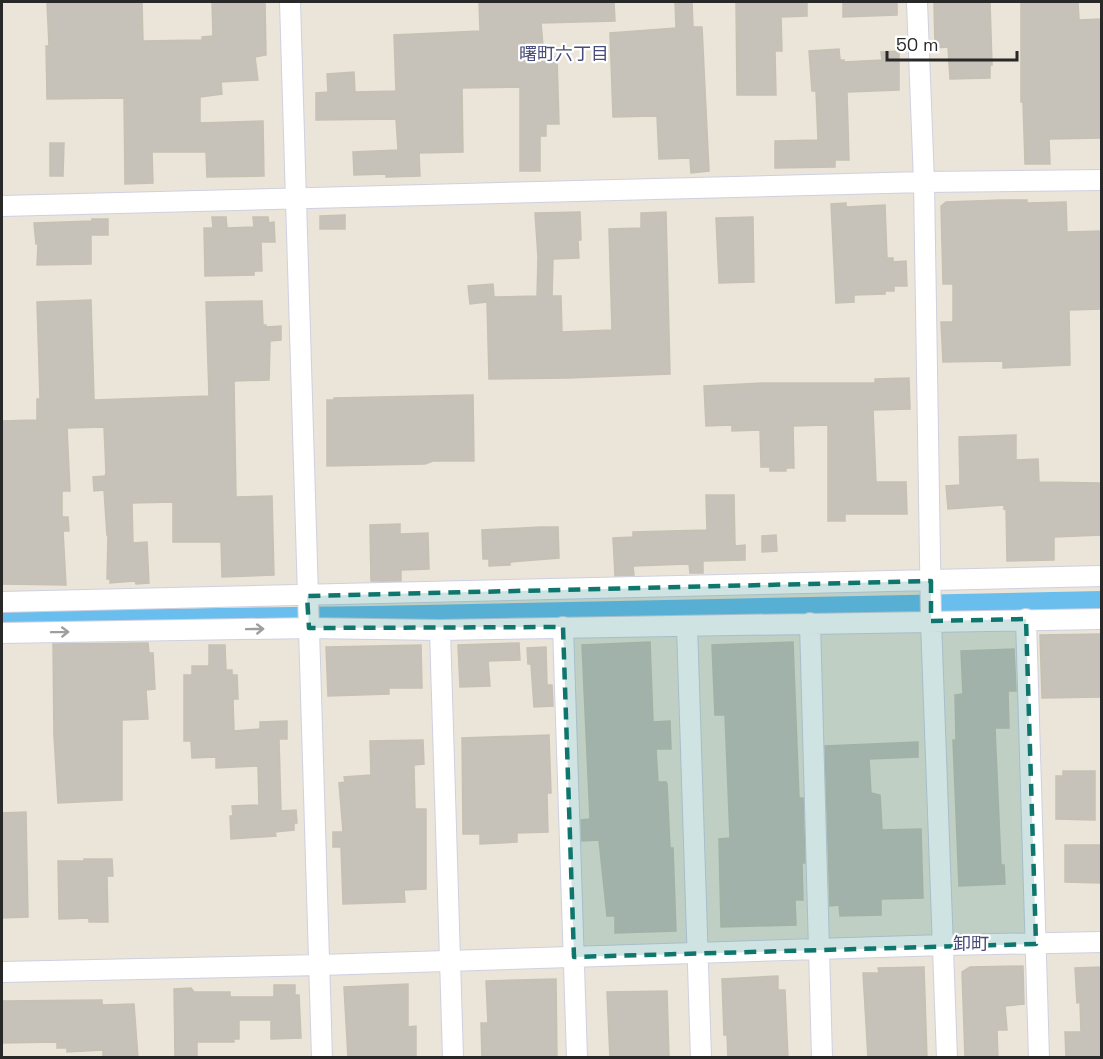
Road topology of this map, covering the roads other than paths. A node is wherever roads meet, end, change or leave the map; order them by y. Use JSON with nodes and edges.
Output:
{"nodes":[{"id":1,"x":290,"y":2,"type":"edge"},
{"id":2,"x":917,"y":2,"type":"edge"},
{"id":3,"x":1101,"y":180,"type":"edge"},
{"id":4,"x":924,"y":182,"type":"junction"},
{"id":5,"x":295,"y":200,"type":"junction"},
{"id":6,"x":2,"y":206,"type":"edge"},
{"id":7,"x":1101,"y":576,"type":"edge"},
{"id":8,"x":931,"y":586,"type":"junction"},
{"id":9,"x":308,"y":599,"type":"junction"},
{"id":10,"x":2,"y":602,"type":"edge"},
{"id":11,"x":931,"y":616,"type":"junction"},
{"id":12,"x":1101,"y":619,"type":"edge"},
{"id":13,"x":1026,"y":620,"type":"junction"},
{"id":14,"x":810,"y":623,"type":"junction"},
{"id":15,"x":309,"y":626,"type":"junction"},
{"id":16,"x":687,"y":626,"type":"junction"},
{"id":17,"x":563,"y":627,"type":"junction"},
{"id":18,"x":440,"y":630,"type":"junction"},
{"id":19,"x":2,"y":633,"type":"edge"},
{"id":20,"x":1101,"y":942,"type":"edge"},
{"id":21,"x":1036,"y":944,"type":"junction"},
{"id":22,"x":944,"y":945,"type":"junction"},
{"id":23,"x":818,"y":950,"type":"junction"},
{"id":24,"x":698,"y":953,"type":"junction"},
{"id":25,"x":574,"y":957,"type":"junction"},
{"id":26,"x":450,"y":962,"type":"junction"},
{"id":27,"x":320,"y":965,"type":"junction"},
{"id":28,"x":2,"y":972,"type":"edge"},
{"id":29,"x":322,"y":1058,"type":"edge"},
{"id":30,"x":453,"y":1058,"type":"edge"},
{"id":31,"x":578,"y":1058,"type":"edge"},
{"id":32,"x":701,"y":1058,"type":"edge"},
{"id":33,"x":822,"y":1058,"type":"edge"},
{"id":34,"x":947,"y":1058,"type":"edge"},
{"id":35,"x":1039,"y":1058,"type":"edge"}],
"edges":[{"from":1,"to":5,"type":"street"},
{"from":2,"to":4,"type":"street"},
{"from":3,"to":4,"type":"street"},
{"from":4,"to":5,"type":"street"},
{"from":4,"to":8,"type":"street"},
{"from":5,"to":6,"type":"street"},
{"from":5,"to":9,"type":"street"},
{"from":7,"to":8,"type":"street"},
{"from":8,"to":9,"type":"street"},
{"from":8,"to":11,"type":"street"},
{"from":9,"to":10,"type":"street"},
{"from":9,"to":15,"type":"street"},
{"from":11,"to":13,"type":"street"},
{"from":11,"to":14,"type":"street"},
{"from":11,"to":22,"type":"street"},
{"from":12,"to":13,"type":"street"},
{"from":13,"to":21,"type":"street"},
{"from":14,"to":16,"type":"street"},
{"from":14,"to":23,"type":"street"},
{"from":15,"to":18,"type":"street"},
{"from":19,"to":15,"type":"street","one_way":true},
{"from":15,"to":27,"type":"street"},
{"from":16,"to":17,"type":"street"},
{"from":16,"to":24,"type":"street"},
{"from":17,"to":18,"type":"street"},
{"from":17,"to":25,"type":"street"},
{"from":18,"to":26,"type":"street"},
{"from":20,"to":21,"type":"street"},
{"from":21,"to":22,"type":"street"},
{"from":21,"to":35,"type":"street"},
{"from":22,"to":23,"type":"street"},
{"from":22,"to":34,"type":"street"},
{"from":23,"to":24,"type":"street"},
{"from":23,"to":33,"type":"street"},
{"from":24,"to":25,"type":"street"},
{"from":24,"to":32,"type":"street"},
{"from":25,"to":26,"type":"street"},
{"from":25,"to":31,"type":"street"},
{"from":26,"to":27,"type":"street"},
{"from":26,"to":30,"type":"street"},
{"from":27,"to":28,"type":"street"},
{"from":27,"to":29,"type":"street"}]}
